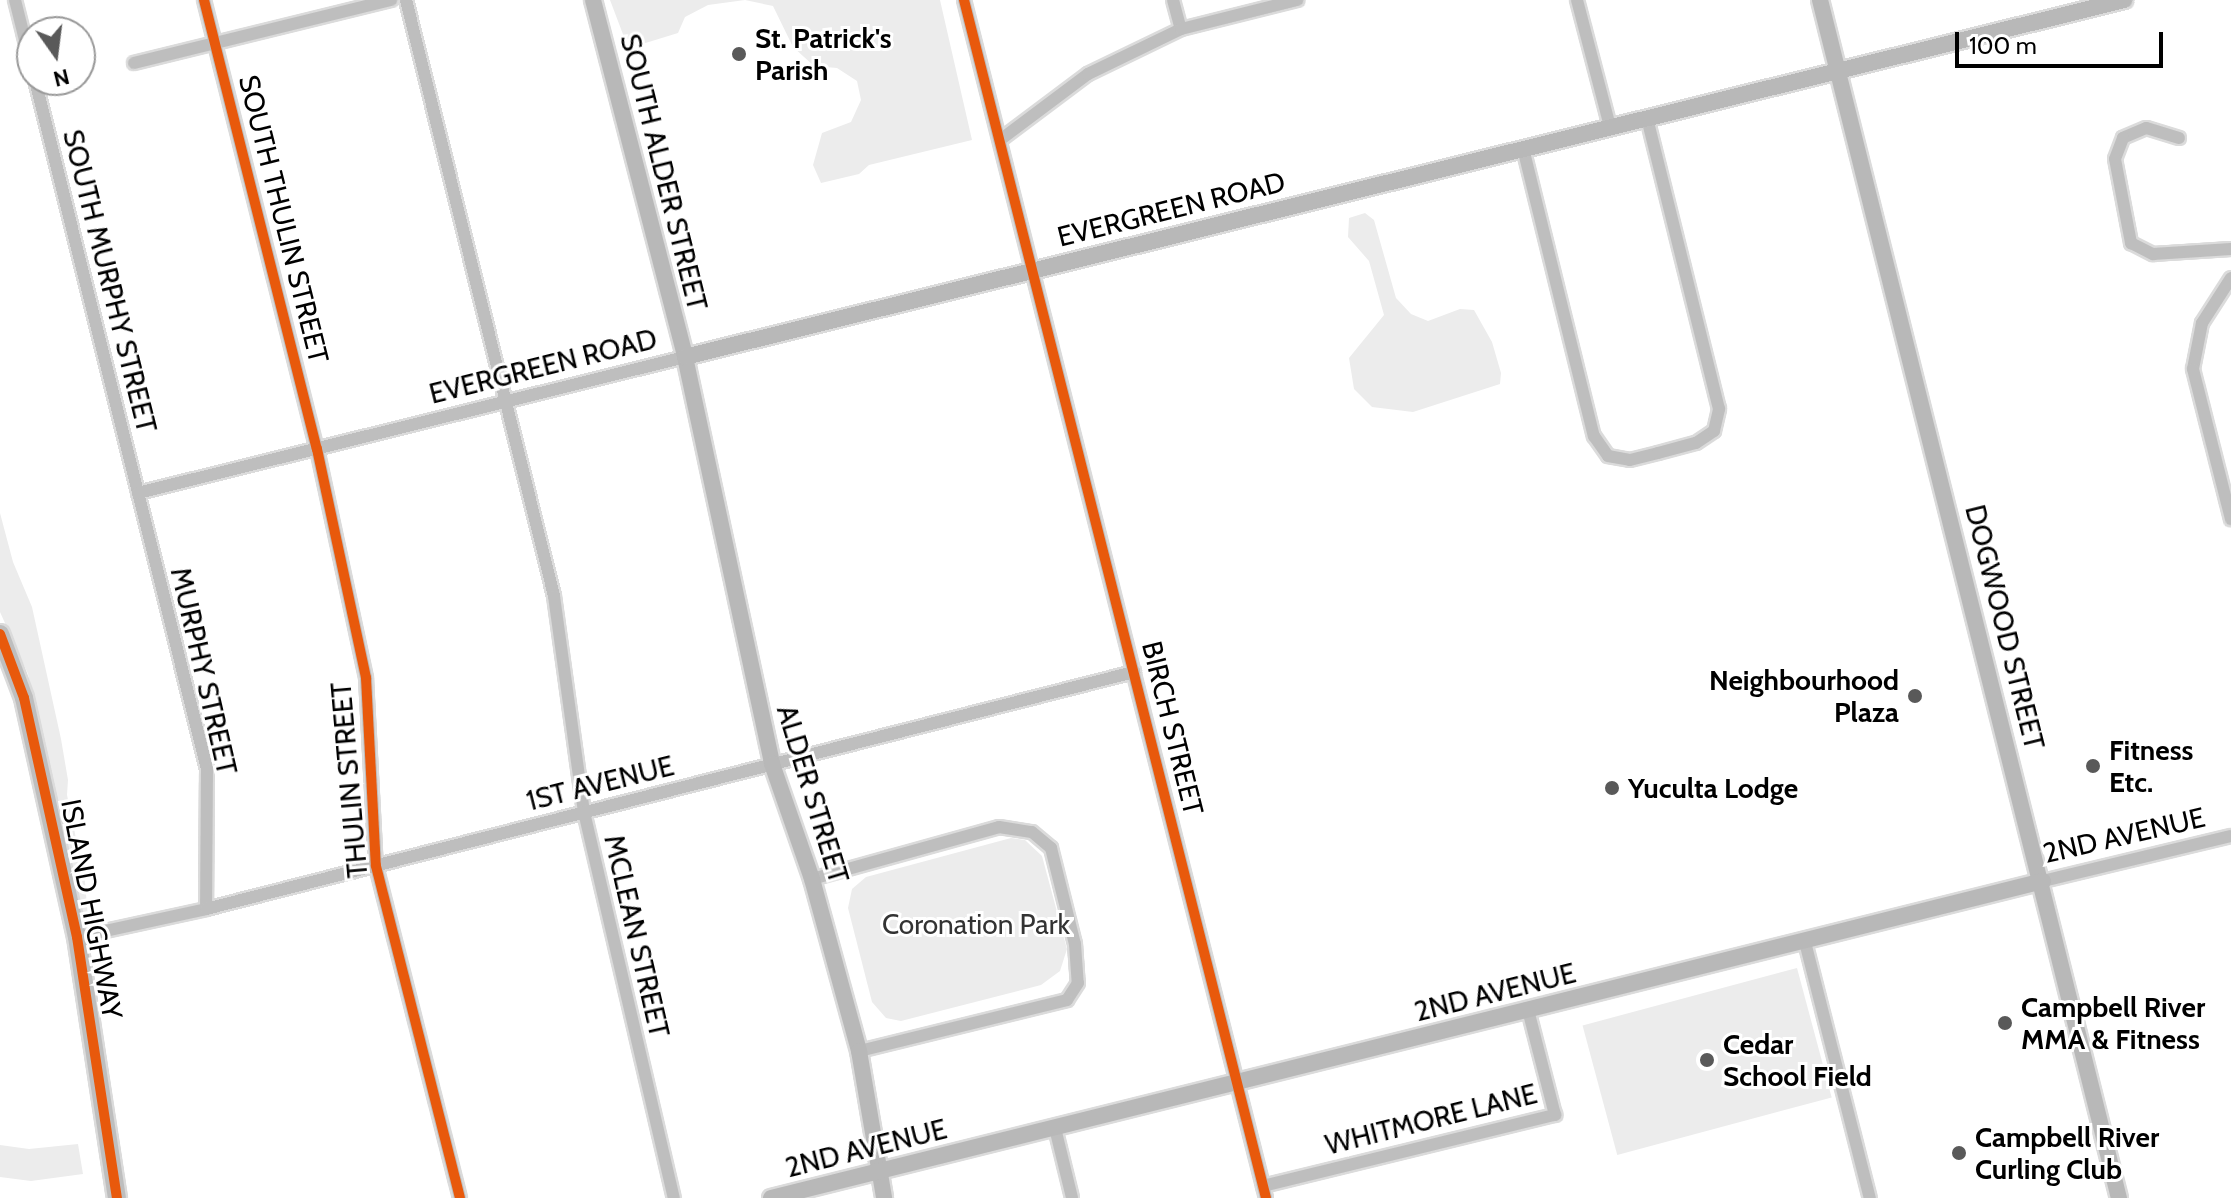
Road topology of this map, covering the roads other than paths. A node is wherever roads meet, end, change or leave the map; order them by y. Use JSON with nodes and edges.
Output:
{"nodes":[{"id":1,"x":204,"y":0,"type":"edge"},
{"id":2,"x":391,"y":0,"type":"edge"},
{"id":3,"x":406,"y":0,"type":"edge"},
{"id":4,"x":593,"y":0,"type":"edge"},
{"id":5,"x":964,"y":0,"type":"edge"},
{"id":6,"x":1173,"y":0,"type":"edge"},
{"id":7,"x":1297,"y":0,"type":"edge"},
{"id":8,"x":1577,"y":0,"type":"edge"},
{"id":9,"x":1820,"y":0,"type":"edge"},
{"id":10,"x":2124,"y":0,"type":"edge"},
{"id":11,"x":1181,"y":29,"type":"junction"},
{"id":12,"x":215,"y":43,"type":"junction"},
{"id":13,"x":134,"y":63,"type":"dead end"},
{"id":14,"x":1839,"y":70,"type":"junction"},
{"id":15,"x":39,"y":96,"type":"edge"},
{"id":16,"x":1647,"y":118,"type":"junction"},
{"id":17,"x":1610,"y":127,"type":"junction"},
{"id":18,"x":2179,"y":138,"type":"dead end"},
{"id":19,"x":1000,"y":140,"type":"junction"},
{"id":20,"x":1523,"y":148,"type":"junction"},
{"id":21,"x":2231,"y":249,"type":"edge"},
{"id":22,"x":1032,"y":271,"type":"junction"},
{"id":23,"x":2231,"y":278,"type":"edge"},
{"id":24,"x":685,"y":357,"type":"junction"},
{"id":25,"x":508,"y":401,"type":"junction"},
{"id":26,"x":317,"y":449,"type":"junction"},
{"id":27,"x":138,"y":493,"type":"junction"},
{"id":28,"x":2231,"y":519,"type":"edge"},
{"id":29,"x":0,"y":634,"type":"edge"},
{"id":30,"x":1134,"y":672,"type":"junction"},
{"id":31,"x":772,"y":764,"type":"junction"},
{"id":32,"x":584,"y":812,"type":"junction"},
{"id":33,"x":2231,"y":836,"type":"edge"},
{"id":34,"x":376,"y":866,"type":"junction"},
{"id":35,"x":812,"y":879,"type":"junction"},
{"id":36,"x":2043,"y":881,"type":"junction"},
{"id":37,"x":206,"y":909,"type":"junction"},
{"id":38,"x":77,"y":937,"type":"junction"},
{"id":39,"x":1805,"y":942,"type":"junction"},
{"id":40,"x":1528,"y":1010,"type":"junction"},
{"id":41,"x":859,"y":1051,"type":"junction"},
{"id":42,"x":1237,"y":1082,"type":"junction"},
{"id":43,"x":1055,"y":1128,"type":"junction"},
{"id":44,"x":878,"y":1171,"type":"junction"},
{"id":45,"x":1264,"y":1192,"type":"edge"},
{"id":46,"x":117,"y":1198,"type":"edge"},
{"id":47,"x":460,"y":1198,"type":"edge"},
{"id":48,"x":674,"y":1198,"type":"edge"},
{"id":49,"x":771,"y":1198,"type":"edge"},
{"id":50,"x":884,"y":1198,"type":"edge"},
{"id":51,"x":1072,"y":1198,"type":"edge"},
{"id":52,"x":1870,"y":1198,"type":"edge"},
{"id":53,"x":2119,"y":1198,"type":"edge"}],
"edges":[{"from":1,"to":12,"type":"street","name":"SOUTH THULIN STREET"},
{"from":2,"to":12,"type":"street"},
{"from":3,"to":25,"type":"street","name":"MCLEAN STREET"},
{"from":4,"to":24,"type":"street","name":"SOUTH ALDER STREET"},
{"from":5,"to":19,"type":"street","name":"BIRCH STREET"},
{"from":6,"to":11,"type":"street"},
{"from":7,"to":11,"type":"street"},
{"from":8,"to":17,"type":"street"},
{"from":9,"to":14,"type":"street","name":"DOGWOOD STREET"},
{"from":10,"to":14,"type":"street","name":"EVERGREEN ROAD"},
{"from":11,"to":19,"type":"street"},
{"from":12,"to":13,"type":"street"},
{"from":12,"to":26,"type":"street","name":"SOUTH THULIN STREET"},
{"from":14,"to":16,"type":"street","name":"EVERGREEN ROAD"},
{"from":14,"to":36,"type":"street","name":"DOGWOOD STREET"},
{"from":15,"to":27,"type":"street","name":"SOUTH MURPHY STREET"},
{"from":16,"to":17,"type":"street","name":"EVERGREEN ROAD"},
{"from":16,"to":20,"type":"street"},
{"from":17,"to":20,"type":"street","name":"EVERGREEN ROAD"},
{"from":18,"to":21,"type":"street"},
{"from":19,"to":22,"type":"street","name":"BIRCH STREET"},
{"from":20,"to":22,"type":"street","name":"EVERGREEN ROAD"},
{"from":22,"to":24,"type":"street","name":"EVERGREEN ROAD"},
{"from":22,"to":30,"type":"street","name":"BIRCH STREET"},
{"from":23,"to":28,"type":"street"},
{"from":24,"to":25,"type":"street","name":"EVERGREEN ROAD"},
{"from":24,"to":31,"type":"street","name":"ALDER STREET"},
{"from":25,"to":26,"type":"street","name":"EVERGREEN ROAD"},
{"from":25,"to":32,"type":"street","name":"MCLEAN STREET"},
{"from":26,"to":27,"type":"street","name":"EVERGREEN ROAD"},
{"from":26,"to":34,"type":"street","name":"THULIN STREET"},
{"from":27,"to":37,"type":"street","name":"MURPHY STREET"},
{"from":29,"to":38,"type":"main road","name":"ISLAND HIGHWAY"},
{"from":30,"to":31,"type":"street","name":"1ST AVENUE"},
{"from":30,"to":42,"type":"street","name":"BIRCH STREET"},
{"from":31,"to":32,"type":"street","name":"1ST AVENUE"},
{"from":31,"to":35,"type":"street","name":"ALDER STREET"},
{"from":32,"to":34,"type":"street","name":"1ST AVENUE"},
{"from":32,"to":48,"type":"street","name":"MCLEAN STREET"},
{"from":33,"to":36,"type":"street","name":"2ND AVENUE"},
{"from":34,"to":37,"type":"street","name":"1ST AVENUE"},
{"from":34,"to":47,"type":"street","name":"THULIN STREET"},
{"from":35,"to":41,"type":"street","name":"ALDER STREET"},
{"from":35,"to":41,"type":"street"},
{"from":36,"to":39,"type":"street","name":"2ND AVENUE"},
{"from":36,"to":53,"type":"street","name":"DOGWOOD STREET"},
{"from":37,"to":38,"type":"street","name":"1ST AVENUE"},
{"from":38,"to":46,"type":"main road","name":"ISLAND HIGHWAY"},
{"from":39,"to":40,"type":"street","name":"2ND AVENUE"},
{"from":39,"to":52,"type":"street"},
{"from":40,"to":42,"type":"street","name":"2ND AVENUE"},
{"from":40,"to":45,"type":"street","name":"WHITMORE LANE"},
{"from":41,"to":44,"type":"street","name":"ALDER STREET"},
{"from":42,"to":43,"type":"street","name":"2ND AVENUE"},
{"from":42,"to":45,"type":"street","name":"BIRCH STREET"},
{"from":43,"to":44,"type":"street","name":"2ND AVENUE"},
{"from":43,"to":51,"type":"street"},
{"from":44,"to":49,"type":"street","name":"2ND AVENUE"},
{"from":44,"to":50,"type":"street","name":"ALDER STREET"}]}
